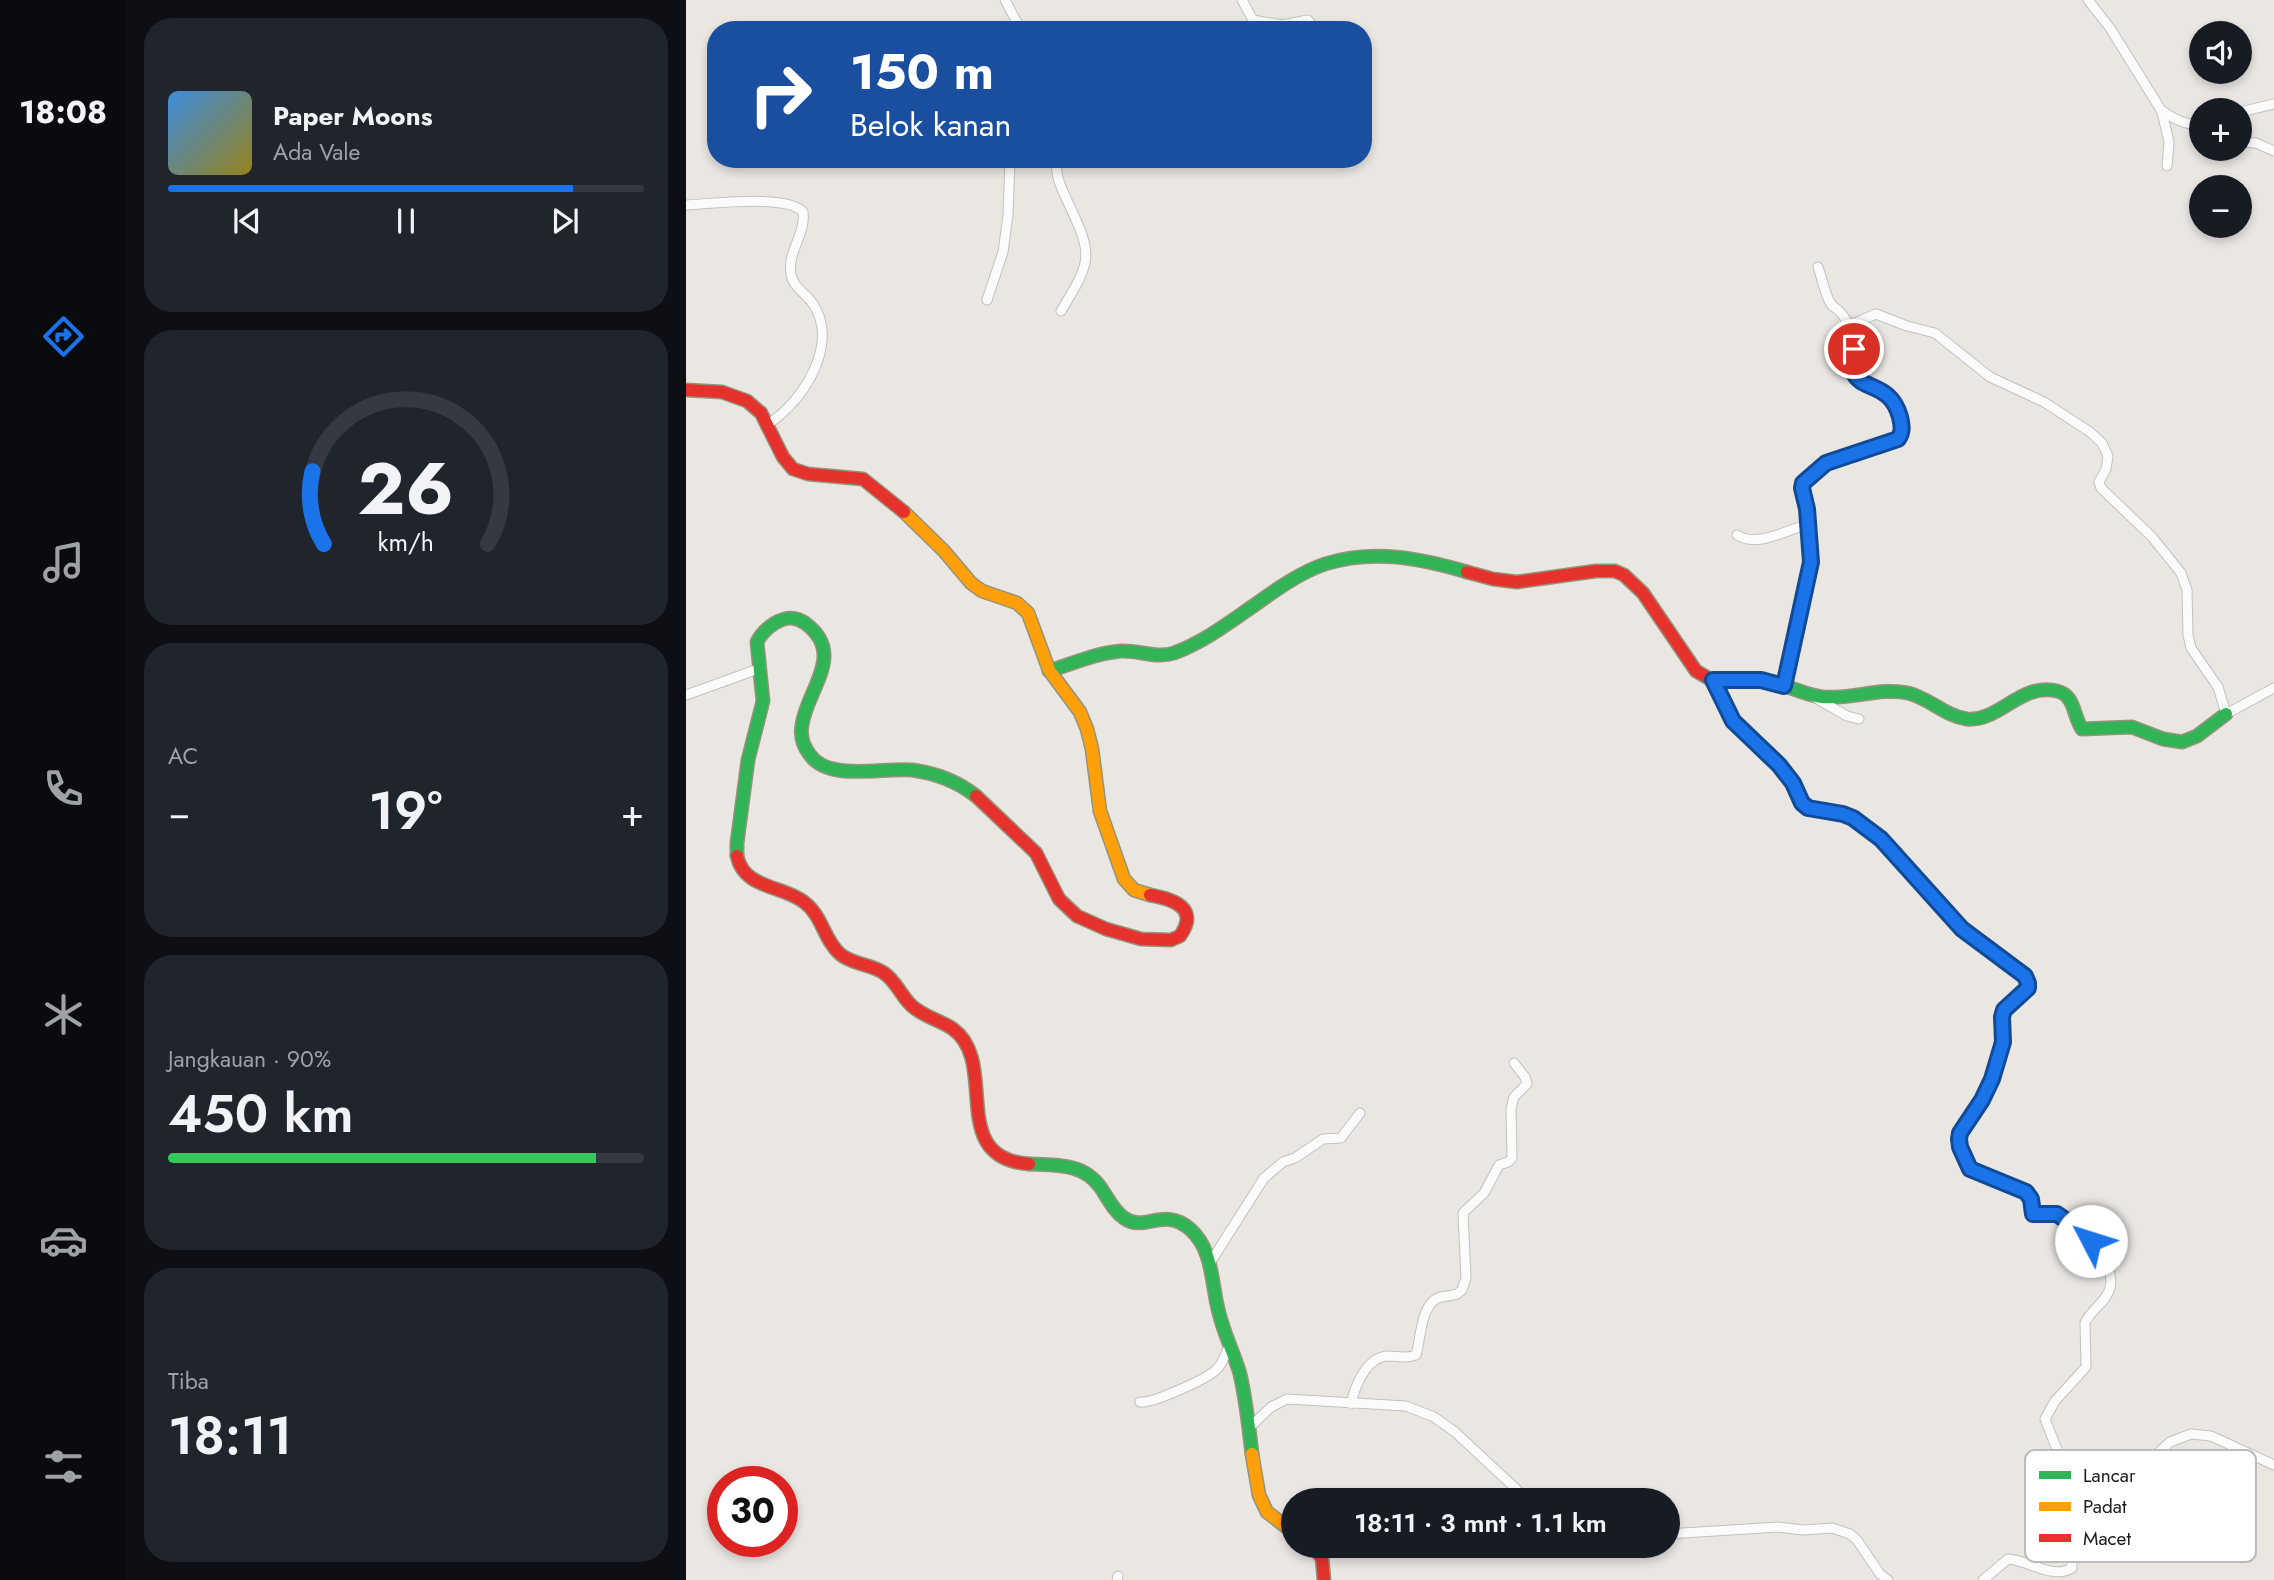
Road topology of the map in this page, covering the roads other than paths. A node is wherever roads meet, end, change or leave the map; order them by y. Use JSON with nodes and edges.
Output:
{"nodes":[{"id":1,"x":1005,"y":0,"type":"edge"},
{"id":2,"x":1242,"y":0,"type":"edge"},
{"id":3,"x":2088,"y":0,"type":"edge"},
{"id":4,"x":1016,"y":21,"type":"edge"},
{"id":5,"x":1259,"y":21,"type":"edge"},
{"id":6,"x":2274,"y":104,"type":"edge"},
{"id":7,"x":2252,"y":109,"type":"edge"},
{"id":8,"x":2161,"y":110,"type":"junction"},
{"id":9,"x":2189,"y":124,"type":"edge"},
{"id":10,"x":2252,"y":143,"type":"edge"},
{"id":11,"x":2274,"y":151,"type":"edge"},
{"id":12,"x":2167,"y":166,"type":"dead end"},
{"id":13,"x":1010,"y":168,"type":"edge"},
{"id":14,"x":1056,"y":168,"type":"edge"},
{"id":15,"x":686,"y":205,"type":"edge"},
{"id":16,"x":1818,"y":267,"type":"dead end"},
{"id":17,"x":987,"y":300,"type":"dead end"},
{"id":18,"x":1061,"y":312,"type":"dead end"},
{"id":19,"x":1848,"y":326,"type":"junction"},
{"id":20,"x":686,"y":390,"type":"edge"},
{"id":21,"x":768,"y":424,"type":"junction"},
{"id":22,"x":1808,"y":524,"type":"junction"},
{"id":23,"x":1737,"y":535,"type":"dead end"},
{"id":24,"x":761,"y":668,"type":"junction"},
{"id":25,"x":1049,"y":671,"type":"junction"},
{"id":26,"x":1713,"y":680,"type":"junction"},
{"id":27,"x":1784,"y":686,"type":"junction"},
{"id":28,"x":2274,"y":688,"type":"edge"},
{"id":29,"x":1810,"y":694,"type":"junction"},
{"id":30,"x":686,"y":695,"type":"edge"},
{"id":31,"x":2226,"y":714,"type":"junction"},
{"id":32,"x":1859,"y":719,"type":"dead end"},
{"id":33,"x":1514,"y":1063,"type":"dead end"},
{"id":34,"x":1360,"y":1113,"type":"dead end"},
{"id":35,"x":1210,"y":1263,"type":"junction"},
{"id":36,"x":1230,"y":1344,"type":"junction"},
{"id":37,"x":1140,"y":1402,"type":"dead end"},
{"id":38,"x":1351,"y":1404,"type":"junction"},
{"id":39,"x":1249,"y":1428,"type":"junction"},
{"id":40,"x":2056,"y":1450,"type":"edge"},
{"id":41,"x":2161,"y":1450,"type":"edge"},
{"id":42,"x":2242,"y":1450,"type":"edge"},
{"id":43,"x":2256,"y":1457,"type":"edge"},
{"id":44,"x":2274,"y":1465,"type":"edge"},
{"id":45,"x":1515,"y":1488,"type":"edge"},
{"id":46,"x":1281,"y":1523,"type":"edge"},
{"id":47,"x":1680,"y":1533,"type":"edge"},
{"id":48,"x":1322,"y":1558,"type":"edge"},
{"id":49,"x":2072,"y":1562,"type":"edge"},
{"id":50,"x":1324,"y":1580,"type":"edge"},
{"id":51,"x":1888,"y":1580,"type":"edge"},
{"id":52,"x":1983,"y":1580,"type":"edge"}],
"edges":[{"from":1,"to":4,"type":"street"},
{"from":2,"to":5,"type":"street"},
{"from":3,"to":8,"type":"street"},
{"from":6,"to":7,"type":"street"},
{"from":8,"to":9,"type":"street"},
{"from":8,"to":12,"type":"street"},
{"from":10,"to":11,"type":"street"},
{"from":13,"to":17,"type":"street"},
{"from":14,"to":18,"type":"street"},
{"from":15,"to":21,"type":"street"},
{"from":16,"to":19,"type":"street"},
{"from":19,"to":22,"type":"street"},
{"from":19,"to":31,"type":"street"},
{"from":20,"to":21,"type":"street"},
{"from":21,"to":25,"type":"street"},
{"from":22,"to":23,"type":"street"},
{"from":22,"to":27,"type":"street"},
{"from":24,"to":25,"type":"street"},
{"from":24,"to":30,"type":"street"},
{"from":24,"to":35,"type":"street"},
{"from":25,"to":26,"type":"street"},
{"from":26,"to":27,"type":"street"},
{"from":26,"to":40,"type":"street"},
{"from":27,"to":29,"type":"street"},
{"from":28,"to":31,"type":"street"},
{"from":29,"to":31,"type":"street"},
{"from":29,"to":32,"type":"street"},
{"from":33,"to":38,"type":"street"},
{"from":34,"to":35,"type":"street"},
{"from":35,"to":36,"type":"street"},
{"from":36,"to":37,"type":"street"},
{"from":36,"to":39,"type":"street"},
{"from":38,"to":39,"type":"street"},
{"from":38,"to":45,"type":"street"},
{"from":39,"to":46,"type":"street"},
{"from":41,"to":42,"type":"street"},
{"from":43,"to":44,"type":"street"},
{"from":47,"to":51,"type":"street"},
{"from":48,"to":50,"type":"street"},
{"from":49,"to":52,"type":"street"}]}
